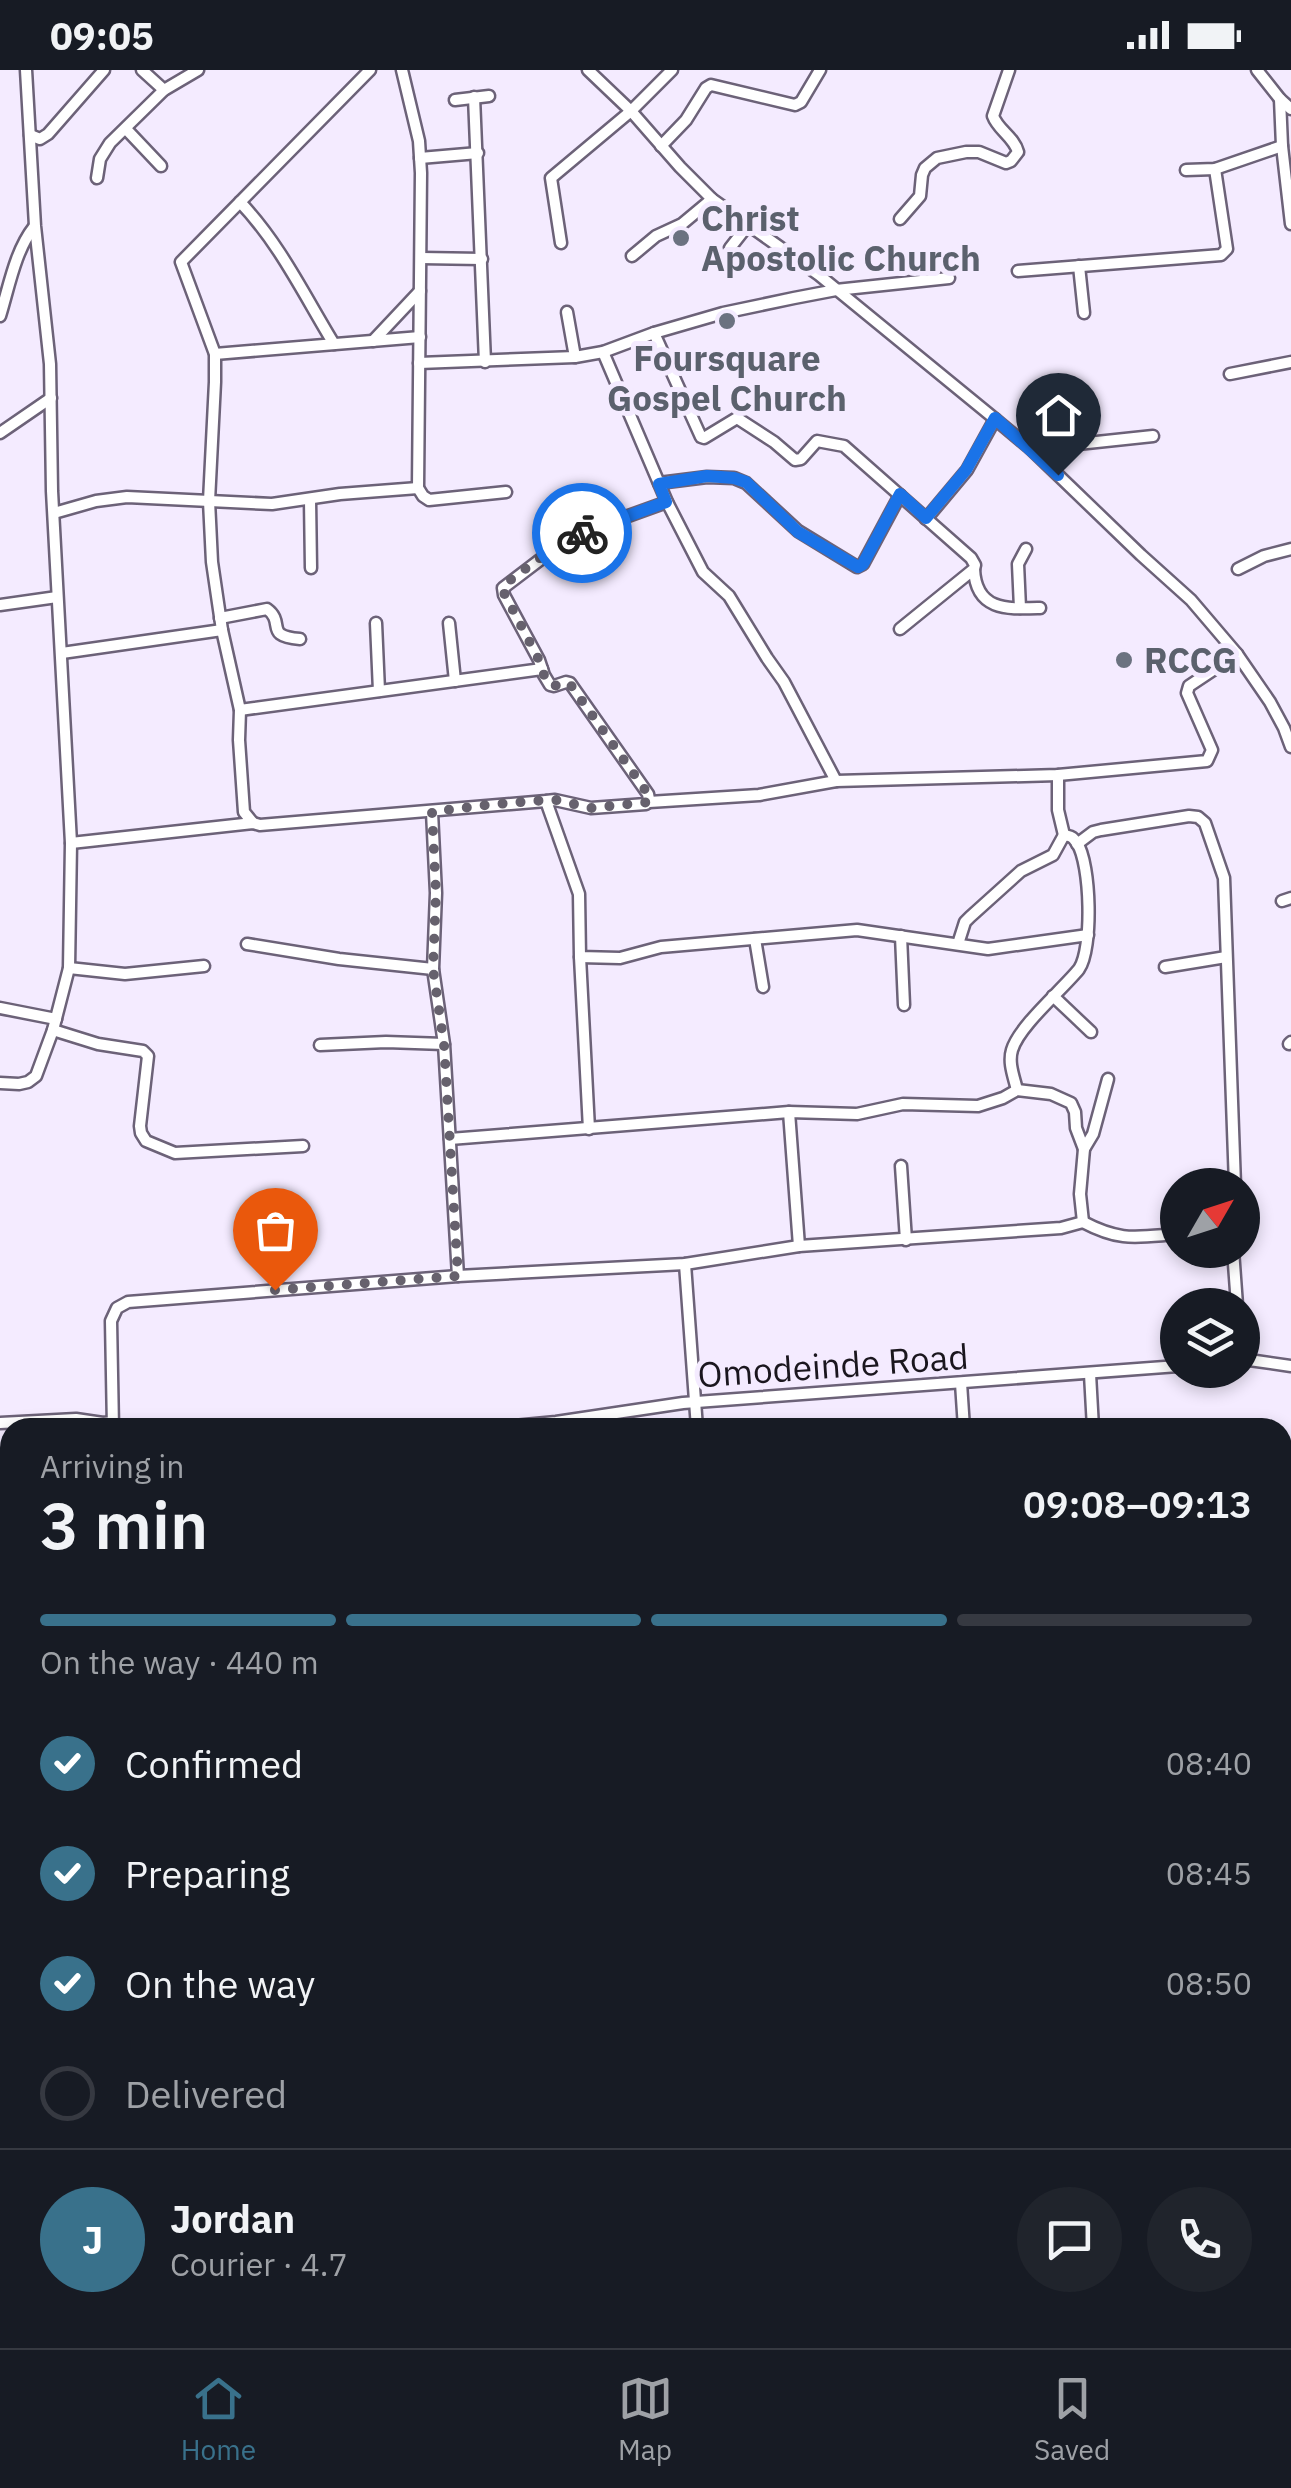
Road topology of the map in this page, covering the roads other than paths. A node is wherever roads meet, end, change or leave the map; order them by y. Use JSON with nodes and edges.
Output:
{"nodes":[{"id":1,"x":26,"y":70,"type":"edge"},
{"id":2,"x":104,"y":70,"type":"edge"},
{"id":3,"x":142,"y":70,"type":"edge"},
{"id":4,"x":198,"y":70,"type":"edge"},
{"id":5,"x":370,"y":70,"type":"edge"},
{"id":6,"x":402,"y":70,"type":"edge"},
{"id":7,"x":588,"y":70,"type":"edge"},
{"id":8,"x":672,"y":70,"type":"edge"},
{"id":9,"x":820,"y":70,"type":"edge"},
{"id":10,"x":1010,"y":70,"type":"edge"},
{"id":11,"x":1257,"y":70,"type":"edge"},
{"id":12,"x":164,"y":90,"type":"junction"},
{"id":13,"x":489,"y":96,"type":"dead end"},
{"id":14,"x":474,"y":97,"type":"junction"},
{"id":15,"x":1280,"y":99,"type":"junction"},
{"id":16,"x":455,"y":100,"type":"dead end"},
{"id":17,"x":1291,"y":109,"type":"edge"},
{"id":18,"x":631,"y":111,"type":"junction"},
{"id":19,"x":126,"y":129,"type":"junction"},
{"id":20,"x":30,"y":136,"type":"junction"},
{"id":21,"x":661,"y":146,"type":"junction"},
{"id":22,"x":1282,"y":146,"type":"junction"},
{"id":23,"x":478,"y":153,"type":"junction"},
{"id":24,"x":420,"y":158,"type":"junction"},
{"id":25,"x":161,"y":166,"type":"dead end"},
{"id":26,"x":1215,"y":168,"type":"junction"},
{"id":27,"x":1186,"y":170,"type":"dead end"},
{"id":28,"x":97,"y":178,"type":"dead end"},
{"id":29,"x":712,"y":198,"type":"junction"},
{"id":30,"x":240,"y":202,"type":"junction"},
{"id":31,"x":900,"y":219,"type":"dead end"},
{"id":32,"x":1291,"y":224,"type":"edge"},
{"id":33,"x":748,"y":225,"type":"junction"},
{"id":34,"x":35,"y":226,"type":"junction"},
{"id":35,"x":560,"y":243,"type":"dead end"},
{"id":36,"x":730,"y":248,"type":"dead end"},
{"id":37,"x":632,"y":256,"type":"dead end"},
{"id":38,"x":421,"y":258,"type":"junction"},
{"id":39,"x":482,"y":260,"type":"junction"},
{"id":40,"x":1078,"y":266,"type":"junction"},
{"id":41,"x":1018,"y":271,"type":"dead end"},
{"id":42,"x":6,"y":278,"type":"edge"},
{"id":43,"x":949,"y":278,"type":"dead end"},
{"id":44,"x":836,"y":290,"type":"junction"},
{"id":45,"x":420,"y":291,"type":"junction"},
{"id":46,"x":567,"y":312,"type":"dead end"},
{"id":47,"x":1084,"y":313,"type":"dead end"},
{"id":48,"x":0,"y":316,"type":"edge"},
{"id":49,"x":654,"y":332,"type":"junction"},
{"id":50,"x":420,"y":336,"type":"junction"},
{"id":51,"x":373,"y":340,"type":"junction"},
{"id":52,"x":334,"y":344,"type":"junction"},
{"id":53,"x":603,"y":352,"type":"junction"},
{"id":54,"x":214,"y":354,"type":"junction"},
{"id":55,"x":574,"y":356,"type":"junction"},
{"id":56,"x":485,"y":362,"type":"junction"},
{"id":57,"x":1291,"y":362,"type":"edge"},
{"id":58,"x":419,"y":363,"type":"junction"},
{"id":59,"x":1230,"y":374,"type":"dead end"},
{"id":60,"x":51,"y":398,"type":"junction"},
{"id":61,"x":995,"y":418,"type":"junction"},
{"id":62,"x":0,"y":433,"type":"edge"},
{"id":63,"x":1153,"y":436,"type":"dead end"},
{"id":64,"x":1031,"y":448,"type":"junction"},
{"id":65,"x":659,"y":484,"type":"junction"},
{"id":66,"x":418,"y":488,"type":"junction"},
{"id":67,"x":506,"y":492,"type":"dead end"},
{"id":68,"x":900,"y":494,"type":"junction"},
{"id":69,"x":310,"y":500,"type":"junction"},
{"id":70,"x":208,"y":501,"type":"junction"},
{"id":71,"x":666,"y":502,"type":"junction"},
{"id":72,"x":54,"y":513,"type":"junction"},
{"id":73,"x":926,"y":518,"type":"junction"},
{"id":74,"x":1291,"y":549,"type":"edge"},
{"id":75,"x":1026,"y":550,"type":"dead end"},
{"id":76,"x":311,"y":568,"type":"dead end"},
{"id":77,"x":974,"y":569,"type":"junction"},
{"id":78,"x":1238,"y":569,"type":"dead end"},
{"id":79,"x":57,"y":597,"type":"junction"},
{"id":80,"x":0,"y":605,"type":"edge"},
{"id":81,"x":1020,"y":608,"type":"junction"},
{"id":82,"x":1040,"y":608,"type":"dead end"},
{"id":83,"x":376,"y":623,"type":"dead end"},
{"id":84,"x":448,"y":623,"type":"dead end"},
{"id":85,"x":221,"y":624,"type":"junction"},
{"id":86,"x":900,"y":629,"type":"dead end"},
{"id":87,"x":300,"y":638,"type":"dead end"},
{"id":88,"x":62,"y":653,"type":"junction"},
{"id":89,"x":1237,"y":654,"type":"junction"},
{"id":90,"x":542,"y":670,"type":"junction"},
{"id":91,"x":455,"y":681,"type":"junction"},
{"id":92,"x":379,"y":691,"type":"junction"},
{"id":93,"x":240,"y":710,"type":"junction"},
{"id":94,"x":1291,"y":747,"type":"edge"},
{"id":95,"x":1058,"y":775,"type":"junction"},
{"id":96,"x":836,"y":780,"type":"junction"},
{"id":97,"x":546,"y":800,"type":"junction"},
{"id":98,"x":649,"y":802,"type":"junction"},
{"id":99,"x":432,"y":812,"type":"junction"},
{"id":100,"x":253,"y":823,"type":"junction"},
{"id":101,"x":1064,"y":835,"type":"junction"},
{"id":102,"x":71,"y":843,"type":"junction"},
{"id":103,"x":1077,"y":844,"type":"junction"},
{"id":104,"x":1088,"y":935,"type":"junction"},
{"id":105,"x":901,"y":936,"type":"junction"},
{"id":106,"x":755,"y":939,"type":"junction"},
{"id":107,"x":247,"y":944,"type":"dead end"},
{"id":108,"x":958,"y":944,"type":"junction"},
{"id":109,"x":580,"y":956,"type":"junction"},
{"id":110,"x":1226,"y":957,"type":"junction"},
{"id":111,"x":204,"y":966,"type":"dead end"},
{"id":112,"x":1165,"y":967,"type":"dead end"},
{"id":113,"x":69,"y":968,"type":"junction"},
{"id":114,"x":433,"y":969,"type":"junction"},
{"id":115,"x":763,"y":987,"type":"dead end"},
{"id":116,"x":1054,"y":996,"type":"junction"},
{"id":117,"x":904,"y":1006,"type":"dead end"},
{"id":118,"x":0,"y":1008,"type":"edge"},
{"id":119,"x":55,"y":1025,"type":"junction"},
{"id":120,"x":1091,"y":1032,"type":"dead end"},
{"id":121,"x":444,"y":1044,"type":"junction"},
{"id":122,"x":320,"y":1045,"type":"dead end"},
{"id":123,"x":1108,"y":1079,"type":"dead end"},
{"id":124,"x":0,"y":1083,"type":"edge"},
{"id":125,"x":1017,"y":1090,"type":"junction"},
{"id":126,"x":790,"y":1112,"type":"junction"},
{"id":127,"x":588,"y":1129,"type":"junction"},
{"id":128,"x":450,"y":1139,"type":"junction"},
{"id":129,"x":303,"y":1146,"type":"dead end"},
{"id":130,"x":1084,"y":1149,"type":"junction"},
{"id":131,"x":900,"y":1166,"type":"dead end"},
{"id":132,"x":1234,"y":1168,"type":"edge"},
{"id":133,"x":1083,"y":1222,"type":"junction"},
{"id":134,"x":1160,"y":1235,"type":"edge"},
{"id":135,"x":906,"y":1240,"type":"junction"},
{"id":136,"x":799,"y":1246,"type":"junction"},
{"id":137,"x":685,"y":1264,"type":"junction"},
{"id":138,"x":458,"y":1276,"type":"junction"},
{"id":139,"x":1260,"y":1362,"type":"edge"},
{"id":140,"x":1291,"y":1366,"type":"edge"},
{"id":141,"x":1160,"y":1368,"type":"edge"},
{"id":142,"x":1090,"y":1374,"type":"junction"},
{"id":143,"x":961,"y":1384,"type":"junction"},
{"id":144,"x":696,"y":1404,"type":"junction"},
{"id":145,"x":113,"y":1418,"type":"edge"},
{"id":146,"x":594,"y":1418,"type":"edge"},
{"id":147,"x":697,"y":1418,"type":"edge"},
{"id":148,"x":963,"y":1418,"type":"edge"},
{"id":149,"x":1092,"y":1418,"type":"edge"}],
"edges":[{"from":1,"to":20,"type":"street"},
{"from":2,"to":20,"type":"street"},
{"from":3,"to":12,"type":"street"},
{"from":4,"to":12,"type":"street"},
{"from":5,"to":30,"type":"street"},
{"from":6,"to":24,"type":"street"},
{"from":7,"to":18,"type":"street"},
{"from":8,"to":18,"type":"street"},
{"from":9,"to":21,"type":"street"},
{"from":10,"to":31,"type":"street"},
{"from":11,"to":15,"type":"street"},
{"from":12,"to":19,"type":"street"},
{"from":13,"to":14,"type":"street"},
{"from":14,"to":16,"type":"street"},
{"from":14,"to":23,"type":"street"},
{"from":15,"to":17,"type":"street"},
{"from":15,"to":22,"type":"street"},
{"from":18,"to":21,"type":"street"},
{"from":18,"to":35,"type":"street"},
{"from":19,"to":25,"type":"street"},
{"from":19,"to":28,"type":"street"},
{"from":20,"to":34,"type":"street"},
{"from":21,"to":29,"type":"street"},
{"from":22,"to":26,"type":"street"},
{"from":22,"to":32,"type":"street"},
{"from":23,"to":24,"type":"street"},
{"from":23,"to":39,"type":"street"},
{"from":24,"to":38,"type":"street"},
{"from":26,"to":27,"type":"street"},
{"from":26,"to":40,"type":"street"},
{"from":29,"to":33,"type":"street"},
{"from":29,"to":37,"type":"street"},
{"from":30,"to":52,"type":"street"},
{"from":30,"to":54,"type":"street"},
{"from":33,"to":36,"type":"street"},
{"from":33,"to":44,"type":"street"},
{"from":34,"to":42,"type":"street"},
{"from":34,"to":60,"type":"street"},
{"from":38,"to":39,"type":"street"},
{"from":38,"to":45,"type":"street"},
{"from":39,"to":56,"type":"street"},
{"from":40,"to":41,"type":"street"},
{"from":40,"to":47,"type":"street"},
{"from":42,"to":48,"type":"street"},
{"from":43,"to":44,"type":"street"},
{"from":44,"to":49,"type":"street"},
{"from":44,"to":61,"type":"street"},
{"from":45,"to":50,"type":"street"},
{"from":45,"to":51,"type":"street"},
{"from":46,"to":55,"type":"street"},
{"from":49,"to":53,"type":"street"},
{"from":49,"to":68,"type":"street"},
{"from":50,"to":51,"type":"street"},
{"from":50,"to":58,"type":"street"},
{"from":51,"to":52,"type":"street"},
{"from":52,"to":54,"type":"street"},
{"from":53,"to":55,"type":"street"},
{"from":53,"to":65,"type":"street"},
{"from":54,"to":70,"type":"street"},
{"from":55,"to":56,"type":"street"},
{"from":56,"to":58,"type":"street"},
{"from":57,"to":59,"type":"street"},
{"from":58,"to":66,"type":"street"},
{"from":60,"to":62,"type":"street"},
{"from":60,"to":72,"type":"street"},
{"from":61,"to":64,"type":"street"},
{"from":61,"to":73,"type":"street"},
{"from":63,"to":64,"type":"street"},
{"from":64,"to":89,"type":"street"},
{"from":65,"to":68,"type":"street"},
{"from":65,"to":71,"type":"street"},
{"from":66,"to":67,"type":"street"},
{"from":66,"to":69,"type":"street"},
{"from":68,"to":73,"type":"street"},
{"from":69,"to":70,"type":"street"},
{"from":69,"to":76,"type":"street"},
{"from":70,"to":72,"type":"street"},
{"from":70,"to":85,"type":"street"},
{"from":71,"to":90,"type":"street"},
{"from":71,"to":96,"type":"street"},
{"from":72,"to":79,"type":"street"},
{"from":73,"to":77,"type":"street"},
{"from":74,"to":78,"type":"street"},
{"from":75,"to":81,"type":"street"},
{"from":77,"to":81,"type":"street"},
{"from":77,"to":86,"type":"street"},
{"from":79,"to":80,"type":"street"},
{"from":79,"to":88,"type":"street"},
{"from":81,"to":82,"type":"street"},
{"from":83,"to":92,"type":"street"},
{"from":84,"to":91,"type":"street"},
{"from":85,"to":87,"type":"street"},
{"from":85,"to":88,"type":"street"},
{"from":85,"to":93,"type":"street"},
{"from":88,"to":102,"type":"street"},
{"from":89,"to":94,"type":"street"},
{"from":89,"to":95,"type":"street"},
{"from":90,"to":91,"type":"street"},
{"from":90,"to":98,"type":"street"},
{"from":91,"to":92,"type":"street"},
{"from":92,"to":93,"type":"street"},
{"from":93,"to":100,"type":"street"},
{"from":95,"to":96,"type":"street"},
{"from":95,"to":101,"type":"street"},
{"from":96,"to":98,"type":"street"},
{"from":97,"to":98,"type":"street"},
{"from":97,"to":99,"type":"street"},
{"from":97,"to":109,"type":"street"},
{"from":99,"to":100,"type":"street"},
{"from":99,"to":114,"type":"street"},
{"from":100,"to":102,"type":"street"},
{"from":101,"to":103,"type":"street"},
{"from":101,"to":108,"type":"street"},
{"from":102,"to":113,"type":"street"},
{"from":103,"to":104,"type":"street"},
{"from":103,"to":110,"type":"street"},
{"from":104,"to":108,"type":"street"},
{"from":104,"to":116,"type":"street"},
{"from":105,"to":106,"type":"street"},
{"from":105,"to":108,"type":"street"},
{"from":105,"to":117,"type":"street"},
{"from":106,"to":109,"type":"street"},
{"from":106,"to":115,"type":"street"},
{"from":107,"to":114,"type":"street"},
{"from":109,"to":127,"type":"street"},
{"from":110,"to":112,"type":"street"},
{"from":110,"to":132,"type":"street"},
{"from":111,"to":113,"type":"street"},
{"from":113,"to":119,"type":"street"},
{"from":114,"to":121,"type":"street"},
{"from":116,"to":120,"type":"street"},
{"from":116,"to":125,"type":"street"},
{"from":118,"to":119,"type":"street"},
{"from":119,"to":124,"type":"street"},
{"from":119,"to":129,"type":"street"},
{"from":121,"to":122,"type":"street"},
{"from":121,"to":128,"type":"street"},
{"from":123,"to":130,"type":"street"},
{"from":125,"to":126,"type":"street"},
{"from":125,"to":130,"type":"street"},
{"from":126,"to":127,"type":"street"},
{"from":126,"to":136,"type":"street"},
{"from":127,"to":128,"type":"street"},
{"from":128,"to":138,"type":"street"},
{"from":130,"to":133,"type":"street"},
{"from":131,"to":135,"type":"street"},
{"from":133,"to":134,"type":"street"},
{"from":133,"to":135,"type":"street"},
{"from":135,"to":136,"type":"street"},
{"from":136,"to":137,"type":"street"},
{"from":137,"to":138,"type":"street"},
{"from":137,"to":144,"type":"street"},
{"from":138,"to":145,"type":"street"},
{"from":139,"to":140,"type":"street"},
{"from":141,"to":142,"type":"street","name":"Omodeinde Road"},
{"from":142,"to":143,"type":"street","name":"Omodeinde Road"},
{"from":142,"to":149,"type":"street"},
{"from":143,"to":144,"type":"street","name":"Omodeinde Road"},
{"from":143,"to":148,"type":"street"},
{"from":144,"to":146,"type":"street","name":"Omodeinde Road"},
{"from":144,"to":147,"type":"street"}]}
